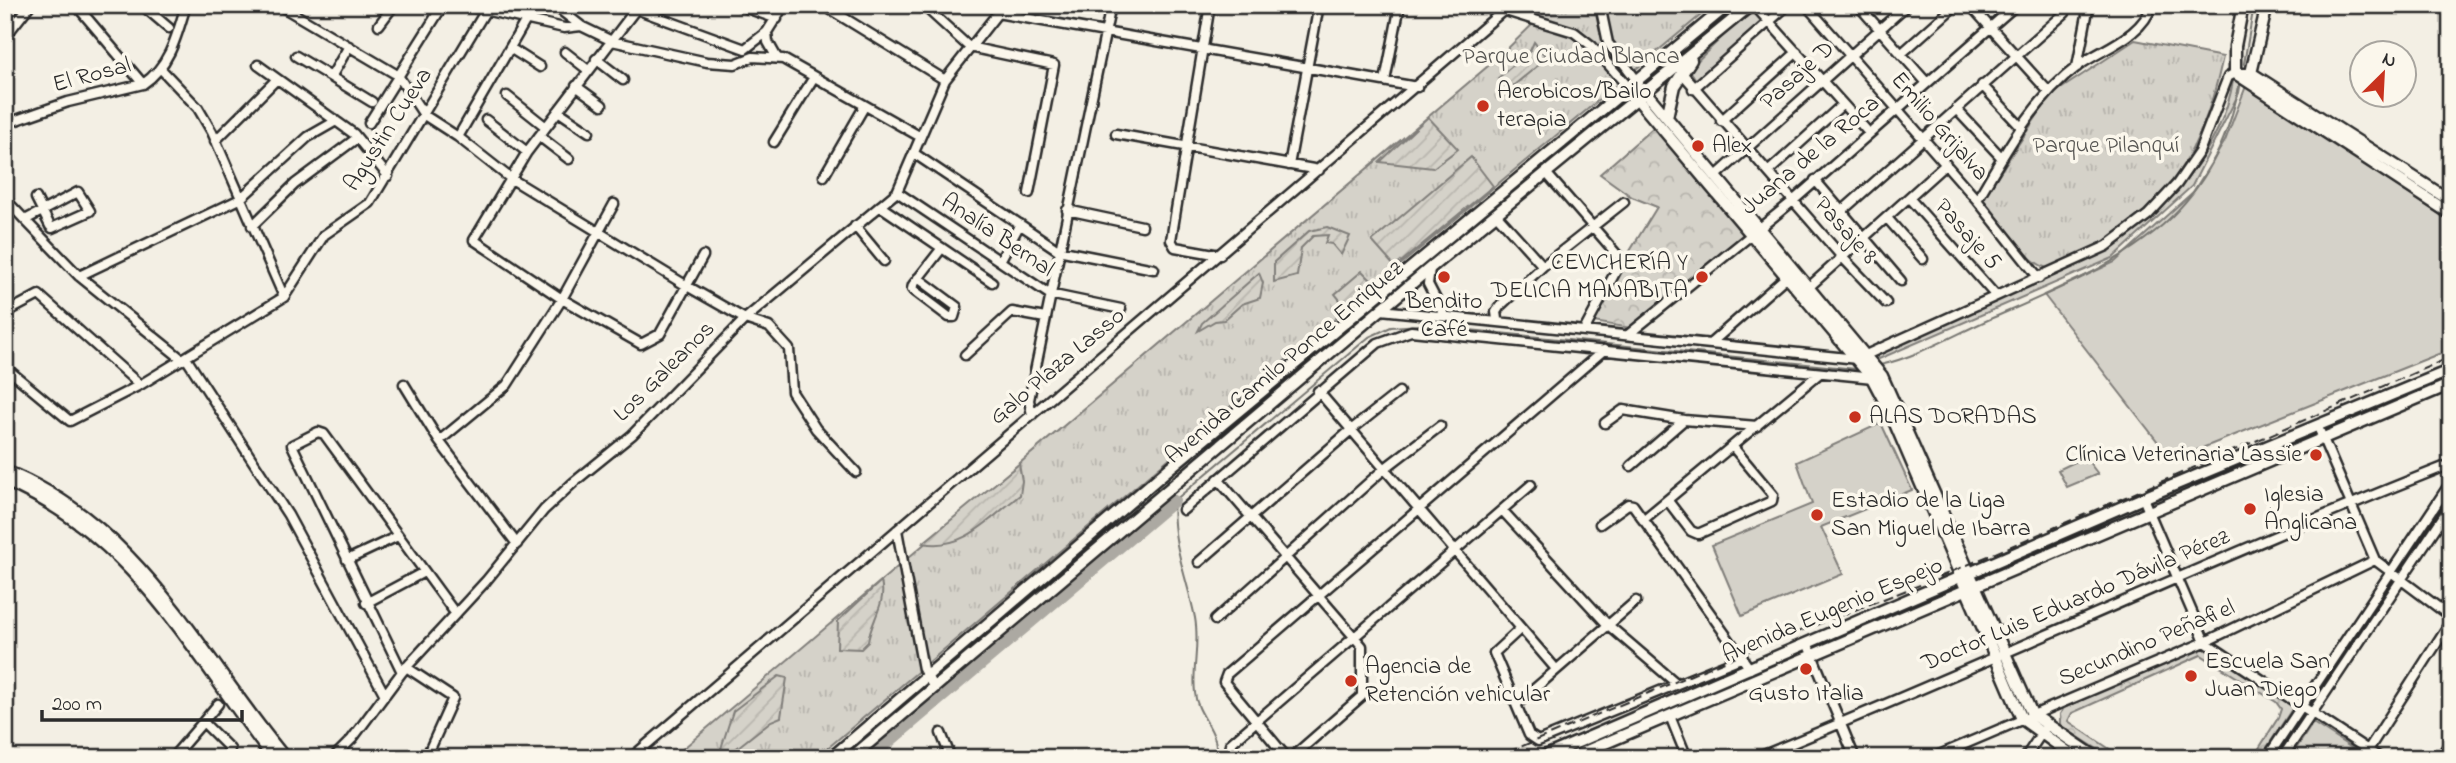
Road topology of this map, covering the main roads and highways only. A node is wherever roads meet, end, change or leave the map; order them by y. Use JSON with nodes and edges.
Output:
{"nodes":[{"id":1,"x":1728,"y":5,"type":"edge"},
{"id":2,"x":1753,"y":5,"type":"edge"},
{"id":3,"x":2243,"y":5,"type":"edge"},
{"id":4,"x":2267,"y":5,"type":"edge"},
{"id":5,"x":1700,"y":48,"type":"junction"},
{"id":6,"x":1634,"y":86,"type":"junction"},
{"id":7,"x":1642,"y":95,"type":"junction"},
{"id":8,"x":1667,"y":117,"type":"junction"},
{"id":9,"x":2334,"y":132,"type":"junction"},
{"id":10,"x":2404,"y":170,"type":"junction"},
{"id":11,"x":2397,"y":180,"type":"junction"},
{"id":12,"x":1511,"y":186,"type":"junction"},
{"id":13,"x":1520,"y":196,"type":"junction"},
{"id":14,"x":2451,"y":201,"type":"edge"},
{"id":15,"x":2451,"y":215,"type":"edge"},
{"id":16,"x":1862,"y":357,"type":"junction"},
{"id":17,"x":2447,"y":372,"type":"edge"},
{"id":18,"x":1877,"y":377,"type":"junction"},
{"id":19,"x":2450,"y":386,"type":"edge"},
{"id":20,"x":2321,"y":432,"type":"junction"},
{"id":21,"x":5,"y":471,"type":"edge"},
{"id":22,"x":5,"y":481,"type":"edge"},
{"id":23,"x":1970,"y":575,"type":"junction"},
{"id":24,"x":1960,"y":579,"type":"junction"},
{"id":25,"x":1976,"y":587,"type":"junction"},
{"id":26,"x":1965,"y":591,"type":"junction"},
{"id":27,"x":2000,"y":656,"type":"junction"},
{"id":28,"x":273,"y":758,"type":"edge"},
{"id":29,"x":285,"y":758,"type":"edge"},
{"id":30,"x":831,"y":758,"type":"edge"},
{"id":31,"x":851,"y":758,"type":"edge"},
{"id":32,"x":1541,"y":758,"type":"edge"},
{"id":33,"x":1570,"y":758,"type":"edge"},
{"id":34,"x":2076,"y":758,"type":"edge"},
{"id":35,"x":2097,"y":758,"type":"edge"}],
"edges":[{"from":1,"to":6,"type":"main road","name":"Avenida Camilo Ponce Enriquez"},
{"from":2,"to":5,"type":"main road","name":"Avenida Camilo Ponce Enriquez"},
{"from":3,"to":9,"type":"main road"},
{"from":4,"to":9,"type":"main road"},
{"from":5,"to":7,"type":"main road","name":"Avenida Camilo Ponce Enriquez"},
{"from":5,"to":8,"type":"main road"},
{"from":6,"to":7,"type":"main road"},
{"from":6,"to":12,"type":"main road","name":"Avenida Camilo Ponce Enriquez"},
{"from":7,"to":8,"type":"main road"},
{"from":7,"to":13,"type":"main road","name":"Avenida Camilo Ponce Enriquez"},
{"from":7,"to":16,"type":"main road"},
{"from":8,"to":16,"type":"main road"},
{"from":9,"to":10,"type":"main road"},
{"from":9,"to":11,"type":"main road"},
{"from":10,"to":11,"type":"main road"},
{"from":10,"to":14,"type":"main road"},
{"from":11,"to":15,"type":"main road"},
{"from":12,"to":13,"type":"main road"},
{"from":12,"to":30,"type":"main road","name":"Avenida Camilo Ponce Enriquez"},
{"from":13,"to":31,"type":"main road","name":"Avenida Camilo Ponce Enriquez"},
{"from":16,"to":18,"type":"main road"},
{"from":17,"to":20,"type":"main road","name":"Avenida Eugenio Espejo"},
{"from":18,"to":23,"type":"main road"},
{"from":18,"to":24,"type":"main road"},
{"from":19,"to":20,"type":"main road","name":"Avenida Eugenio Espejo"},
{"from":20,"to":23,"type":"main road","name":"Avenida Eugenio Espejo"},
{"from":20,"to":25,"type":"main road","name":"Avenida Eugenio Espejo"},
{"from":21,"to":29,"type":"main road"},
{"from":22,"to":28,"type":"main road"},
{"from":23,"to":24,"type":"main road","name":"Avenida Eugenio Espejo"},
{"from":23,"to":25,"type":"main road"},
{"from":24,"to":26,"type":"main road"},
{"from":24,"to":32,"type":"main road","name":"Avenida Eugenio Espejo"},
{"from":25,"to":26,"type":"main road","name":"Avenida Eugenio Espejo"},
{"from":25,"to":27,"type":"main road"},
{"from":26,"to":27,"type":"main road"},
{"from":26,"to":33,"type":"main road","name":"Avenida Eugenio Espejo"},
{"from":27,"to":34,"type":"main road"},
{"from":27,"to":35,"type":"main road"}]}
